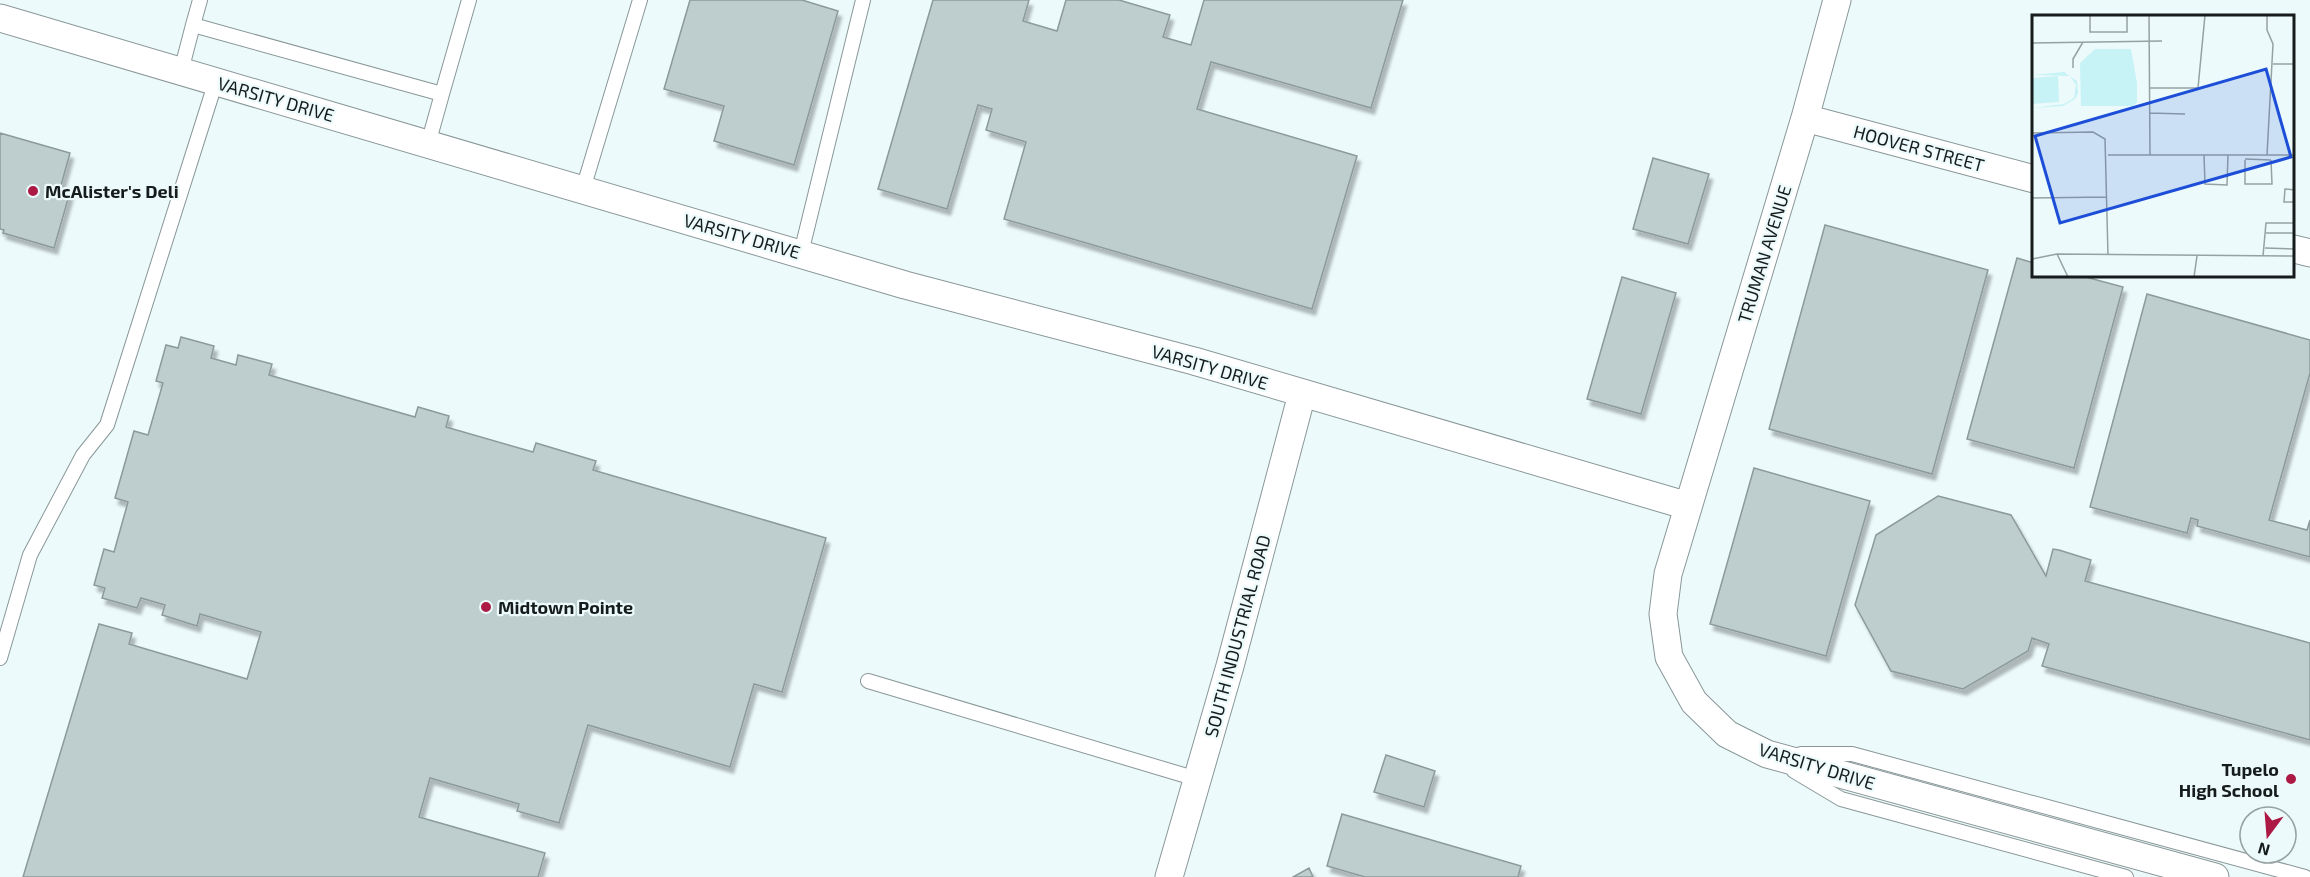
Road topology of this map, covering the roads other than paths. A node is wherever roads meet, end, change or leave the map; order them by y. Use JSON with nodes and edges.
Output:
{"nodes":[{"id":1,"x":200,"y":0,"type":"edge"},
{"id":2,"x":469,"y":0,"type":"edge"},
{"id":3,"x":640,"y":0,"type":"edge"},
{"id":4,"x":863,"y":0,"type":"edge"},
{"id":5,"x":1837,"y":0,"type":"edge"},
{"id":6,"x":0,"y":18,"type":"edge"},
{"id":7,"x":193,"y":25,"type":"junction"},
{"id":8,"x":181,"y":71,"type":"junction"},
{"id":9,"x":216,"y":81,"type":"junction"},
{"id":10,"x":442,"y":94,"type":"junction"},
{"id":11,"x":1805,"y":118,"type":"junction"},
{"id":12,"x":428,"y":144,"type":"junction"},
{"id":13,"x":2032,"y":178,"type":"edge"},
{"id":14,"x":583,"y":189,"type":"junction"},
{"id":15,"x":2295,"y":249,"type":"edge"},
{"id":16,"x":2310,"y":253,"type":"edge"},
{"id":17,"x":801,"y":254,"type":"junction"},
{"id":18,"x":1302,"y":394,"type":"junction"},
{"id":19,"x":1688,"y":506,"type":"junction"},
{"id":20,"x":0,"y":658,"type":"edge"},
{"id":21,"x":868,"y":681,"type":"dead end"},
{"id":22,"x":1767,"y":754,"type":"junction"},
{"id":23,"x":1197,"y":779,"type":"junction"},
{"id":24,"x":1169,"y":877,"type":"edge"},
{"id":25,"x":2126,"y":877,"type":"edge"},
{"id":26,"x":2215,"y":877,"type":"edge"},
{"id":27,"x":2305,"y":877,"type":"edge"}],
"edges":[{"from":1,"to":7,"type":"lane"},
{"from":2,"to":10,"type":"lane"},
{"from":3,"to":14,"type":"lane"},
{"from":4,"to":17,"type":"lane"},
{"from":5,"to":11,"type":"street","name":"TRUMAN AVENUE"},
{"from":6,"to":8,"type":"street","name":"VARSITY DRIVE"},
{"from":7,"to":8,"type":"lane"},
{"from":7,"to":10,"type":"lane"},
{"from":8,"to":9,"type":"street","name":"VARSITY DRIVE"},
{"from":9,"to":12,"type":"street","name":"VARSITY DRIVE"},
{"from":9,"to":20,"type":"lane"},
{"from":10,"to":12,"type":"lane"},
{"from":11,"to":13,"type":"street","name":"HOOVER STREET"},
{"from":11,"to":19,"type":"street","name":"TRUMAN AVENUE"},
{"from":12,"to":14,"type":"street","name":"VARSITY DRIVE"},
{"from":14,"to":17,"type":"street","name":"VARSITY DRIVE"},
{"from":15,"to":16,"type":"street"},
{"from":17,"to":18,"type":"street","name":"VARSITY DRIVE"},
{"from":18,"to":19,"type":"street","name":"VARSITY DRIVE"},
{"from":18,"to":23,"type":"street","name":"SOUTH INDUSTRIAL ROAD"},
{"from":19,"to":22,"type":"street","name":"VARSITY DRIVE"},
{"from":21,"to":23,"type":"lane"},
{"from":22,"to":25,"type":"lane"},
{"from":22,"to":26,"type":"street","name":"VARSITY DRIVE"},
{"from":22,"to":27,"type":"lane"},
{"from":23,"to":24,"type":"street","name":"SOUTH INDUSTRIAL ROAD"}]}
